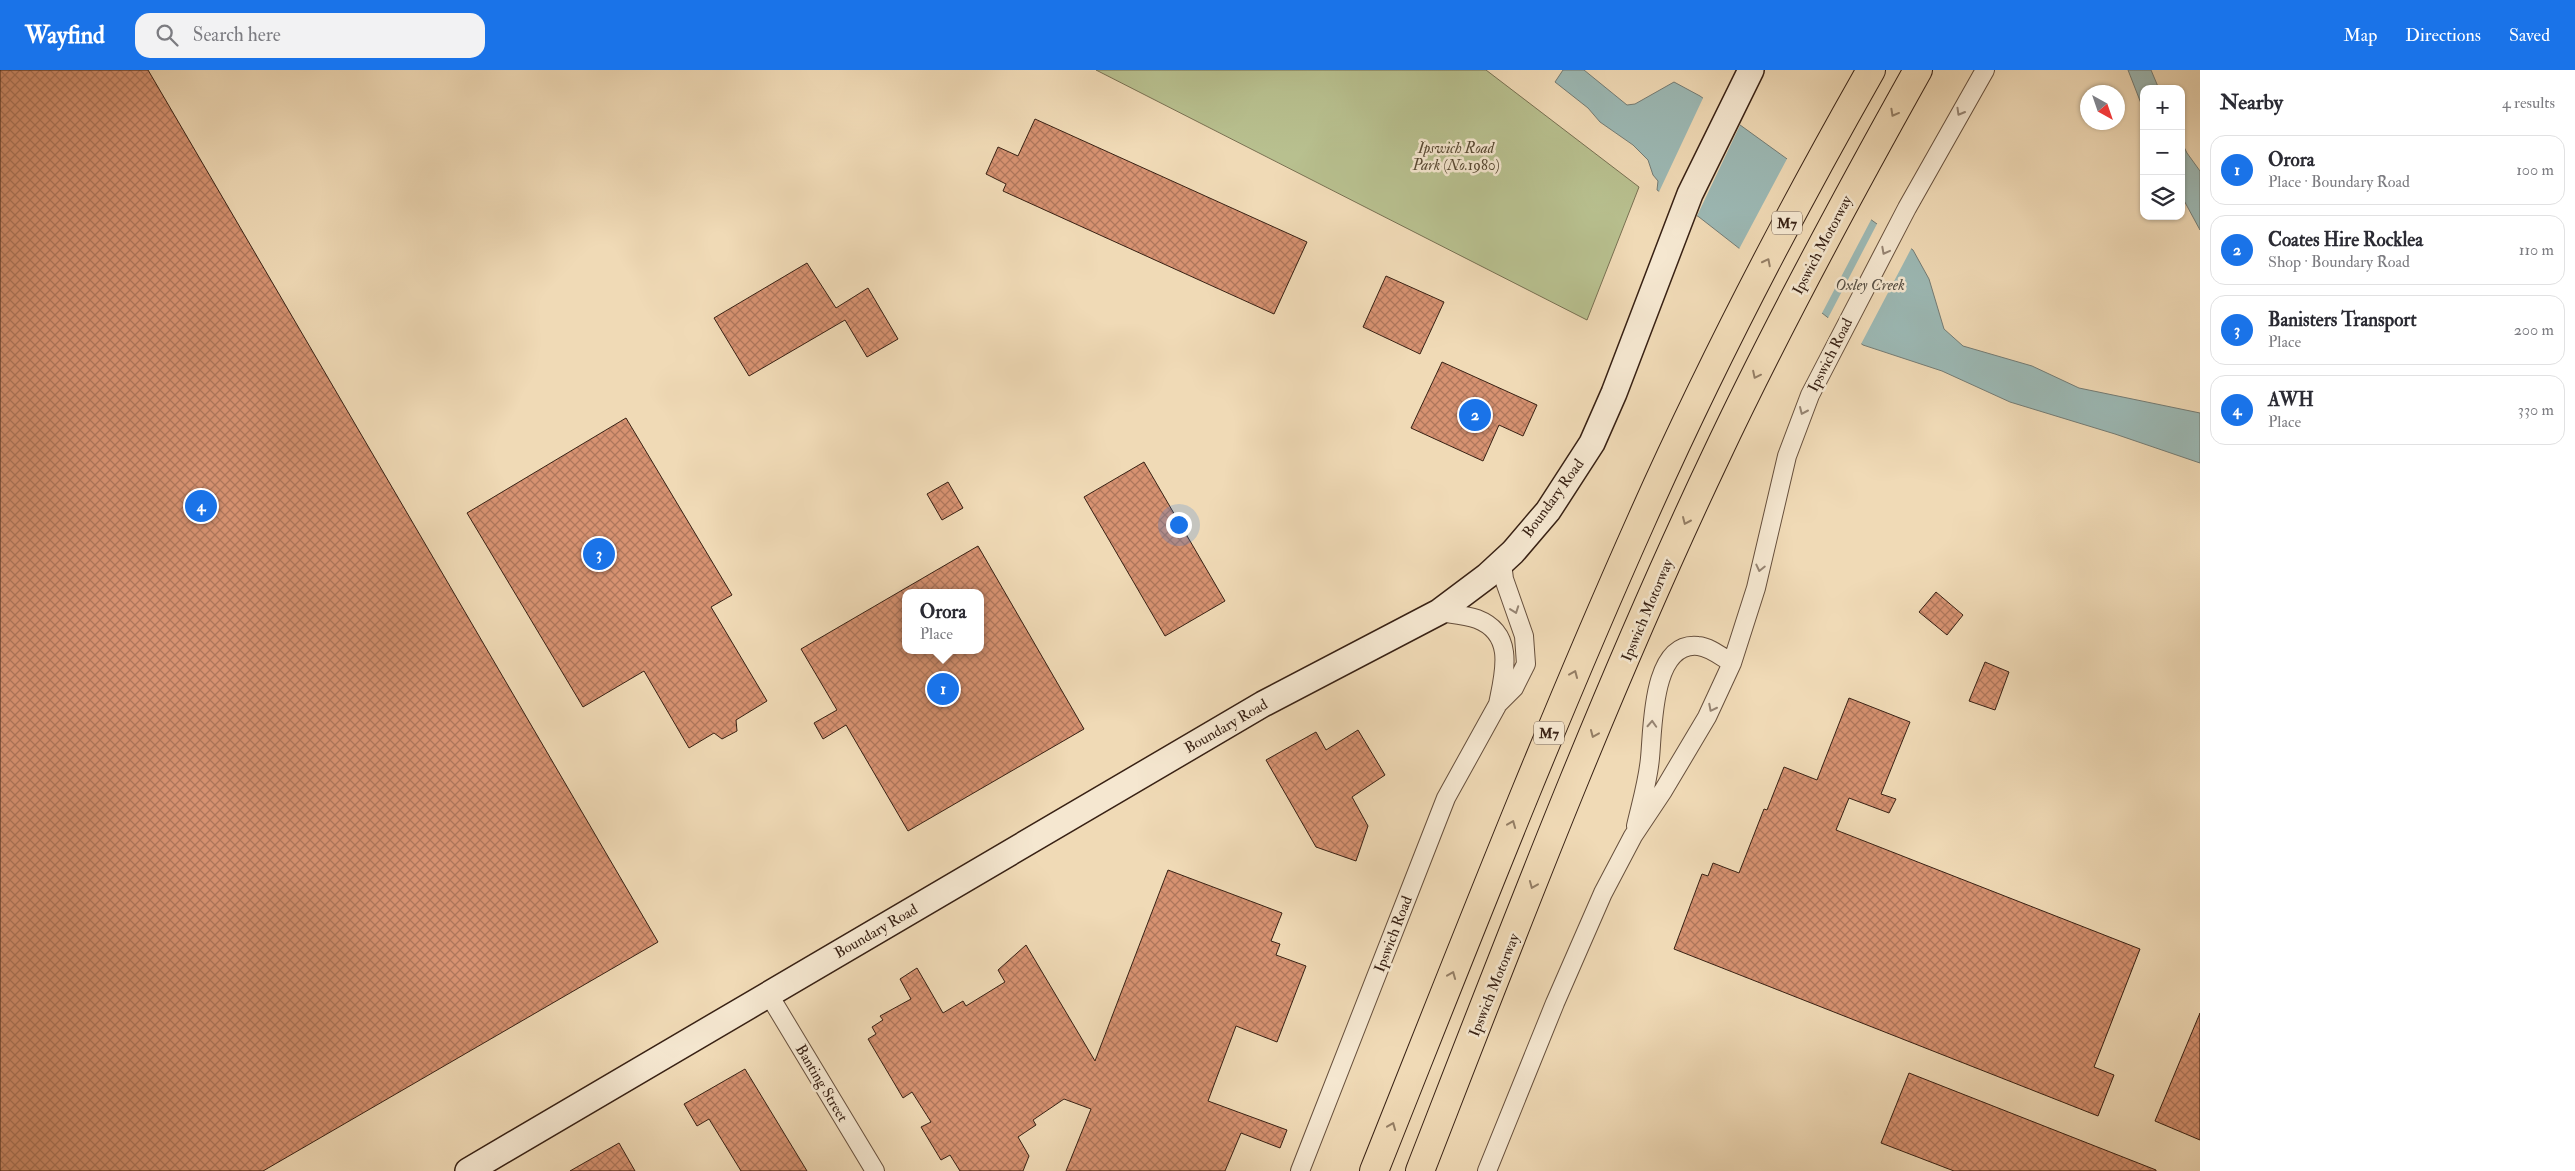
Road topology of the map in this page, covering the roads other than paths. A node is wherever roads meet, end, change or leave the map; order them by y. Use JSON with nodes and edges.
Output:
{"nodes":[{"id":1,"x":1871,"y":70,"type":"edge"},
{"id":2,"x":1918,"y":70,"type":"edge"},
{"id":3,"x":1985,"y":70,"type":"edge"},
{"id":4,"x":1748,"y":76,"type":"edge"},
{"id":5,"x":1502,"y":563,"type":"junction"},
{"id":6,"x":1439,"y":612,"type":"junction"},
{"id":7,"x":1732,"y":663,"type":"junction"},
{"id":8,"x":1498,"y":704,"type":"junction"},
{"id":9,"x":1633,"y":836,"type":"junction"},
{"id":10,"x":769,"y":994,"type":"junction"},
{"id":11,"x":468,"y":1171,"type":"edge"},
{"id":12,"x":875,"y":1171,"type":"edge"},
{"id":13,"x":1300,"y":1171,"type":"edge"},
{"id":14,"x":1374,"y":1171,"type":"edge"},
{"id":15,"x":1420,"y":1171,"type":"edge"},
{"id":16,"x":1487,"y":1171,"type":"edge"}],
"edges":[{"from":14,"to":1,"type":"highway","number":"M7","one_way":true},
{"from":2,"to":15,"type":"highway","name":"Ipswich Motorway","number":"M7","one_way":true},
{"from":3,"to":7,"type":"street","name":"Ipswich Road","one_way":true},
{"from":4,"to":5,"type":"main road","name":"Boundary Road"},
{"from":5,"to":6,"type":"main road","name":"Boundary Road"},
{"from":5,"to":8,"type":"street","name":"Ipswich Road","one_way":true},
{"from":6,"to":8,"type":"street","name":"Ipswich Road"},
{"from":6,"to":10,"type":"main road","name":"Boundary Road"},
{"from":7,"to":9,"type":"street","name":"Ipswich Road","one_way":true},
{"from":9,"to":7,"type":"street","name":"Ipswich Road","one_way":true},
{"from":8,"to":13,"type":"street","name":"Ipswich Road"},
{"from":9,"to":16,"type":"street","name":"Ipswich Road"},
{"from":10,"to":11,"type":"main road","name":"Boundary Road"},
{"from":10,"to":12,"type":"street","name":"Banting Street"}]}
